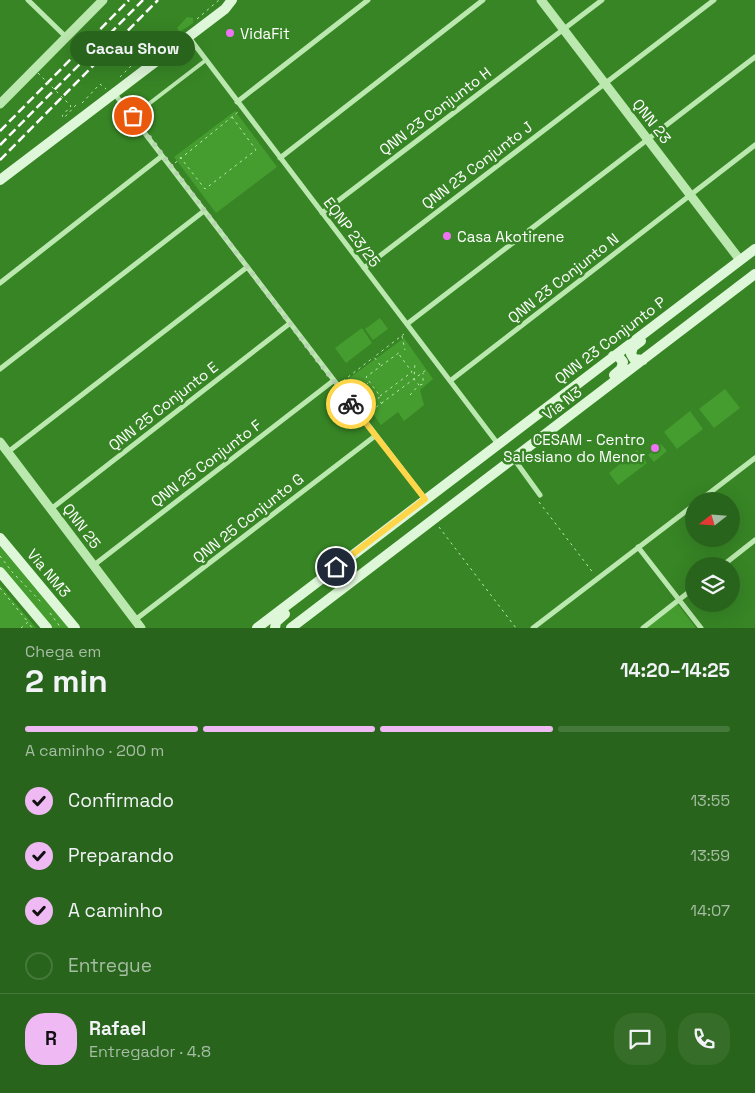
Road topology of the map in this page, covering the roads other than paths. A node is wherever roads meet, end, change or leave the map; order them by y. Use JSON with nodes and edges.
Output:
{"nodes":[{"id":1,"x":28,"y":0,"type":"edge"},
{"id":2,"x":102,"y":0,"type":"edge"},
{"id":3,"x":234,"y":0,"type":"edge"},
{"id":4,"x":368,"y":0,"type":"edge"},
{"id":5,"x":483,"y":0,"type":"edge"},
{"id":6,"x":541,"y":0,"type":"edge"},
{"id":7,"x":602,"y":0,"type":"edge"},
{"id":8,"x":714,"y":0,"type":"edge"},
{"id":9,"x":563,"y":29,"type":"junction"},
{"id":10,"x":188,"y":36,"type":"junction"},
{"id":11,"x":66,"y":37,"type":"junction"},
{"id":12,"x":755,"y":57,"type":"edge"},
{"id":13,"x":206,"y":60,"type":"junction"},
{"id":14,"x":605,"y":83,"type":"junction"},
{"id":15,"x":117,"y":87,"type":"junction"},
{"id":16,"x":237,"y":102,"type":"junction"},
{"id":17,"x":0,"y":104,"type":"edge"},
{"id":18,"x":133,"y":116,"type":"junction"},
{"id":19,"x":649,"y":139,"type":"junction"},
{"id":20,"x":755,"y":145,"type":"edge"},
{"id":21,"x":162,"y":156,"type":"junction"},
{"id":22,"x":280,"y":158,"type":"junction"},
{"id":23,"x":0,"y":180,"type":"edge"},
{"id":24,"x":691,"y":195,"type":"junction"},
{"id":25,"x":204,"y":211,"type":"junction"},
{"id":26,"x":322,"y":213,"type":"junction"},
{"id":27,"x":755,"y":249,"type":"edge"},
{"id":28,"x":740,"y":260,"type":"junction"},
{"id":29,"x":246,"y":268,"type":"junction"},
{"id":30,"x":364,"y":268,"type":"junction"},
{"id":31,"x":754,"y":278,"type":"edge"},
{"id":32,"x":0,"y":283,"type":"edge"},
{"id":33,"x":700,"y":290,"type":"junction"},
{"id":34,"x":290,"y":324,"type":"junction"},
{"id":35,"x":407,"y":324,"type":"junction"},
{"id":36,"x":613,"y":356,"type":"junction"},
{"id":37,"x":644,"y":360,"type":"junction"},
{"id":38,"x":0,"y":369,"type":"edge"},
{"id":39,"x":333,"y":381,"type":"junction"},
{"id":40,"x":450,"y":381,"type":"junction"},
{"id":41,"x":566,"y":419,"type":"junction"},
{"id":42,"x":375,"y":436,"type":"junction"},
{"id":43,"x":0,"y":442,"type":"edge"},
{"id":44,"x":498,"y":444,"type":"junction"},
{"id":45,"x":8,"y":452,"type":"junction"},
{"id":46,"x":755,"y":458,"type":"edge"},
{"id":47,"x":514,"y":459,"type":"junction"},
{"id":48,"x":711,"y":492,"type":"edge"},
{"id":49,"x":540,"y":495,"type":"road end"},
{"id":50,"x":425,"y":499,"type":"junction"},
{"id":51,"x":51,"y":509,"type":"junction"},
{"id":52,"x":685,"y":512,"type":"edge"},
{"id":53,"x":0,"y":538,"type":"edge"},
{"id":54,"x":755,"y":540,"type":"edge"},
{"id":55,"x":638,"y":547,"type":"junction"},
{"id":56,"x":733,"y":557,"type":"edge"},
{"id":57,"x":94,"y":565,"type":"junction"},
{"id":58,"x":0,"y":572,"type":"edge"},
{"id":59,"x":321,"y":578,"type":"junction"},
{"id":60,"x":685,"y":596,"type":"edge"},
{"id":61,"x":680,"y":600,"type":"junction"},
{"id":62,"x":138,"y":624,"type":"edge"},
{"id":63,"x":46,"y":628,"type":"edge"},
{"id":64,"x":75,"y":628,"type":"edge"},
{"id":65,"x":256,"y":628,"type":"edge"},
{"id":66,"x":276,"y":628,"type":"edge"},
{"id":67,"x":293,"y":628,"type":"edge"},
{"id":68,"x":533,"y":628,"type":"edge"},
{"id":69,"x":643,"y":628,"type":"edge"},
{"id":70,"x":701,"y":628,"type":"edge"}],
"edges":[{"from":1,"to":11,"type":"street"},
{"from":2,"to":11,"type":"street"},
{"from":3,"to":10,"type":"main road"},
{"from":4,"to":16,"type":"street"},
{"from":5,"to":22,"type":"street"},
{"from":6,"to":9,"type":"street","name":"QNN 23"},
{"from":7,"to":9,"type":"street","name":"QNN 23 Conjunto H"},
{"from":8,"to":14,"type":"street","name":"QNN 23 Conjunto J"},
{"from":9,"to":14,"type":"street","name":"QNN 23"},
{"from":9,"to":26,"type":"street","name":"QNN 23 Conjunto H"},
{"from":10,"to":13,"type":"street","name":"EQNP 23/25"},
{"from":10,"to":15,"type":"main road"},
{"from":11,"to":17,"type":"street"},
{"from":12,"to":19,"type":"street"},
{"from":13,"to":16,"type":"street","name":"EQNP 23/25"},
{"from":13,"to":18,"type":"lane"},
{"from":14,"to":19,"type":"street","name":"QNN 23"},
{"from":14,"to":30,"type":"street","name":"QNN 23 Conjunto J"},
{"from":15,"to":18,"type":"street"},
{"from":15,"to":23,"type":"main road"},
{"from":16,"to":22,"type":"street","name":"EQNP 23/25"},
{"from":18,"to":21,"type":"street"},
{"from":19,"to":24,"type":"street","name":"QNN 23"},
{"from":19,"to":35,"type":"street"},
{"from":20,"to":24,"type":"street","name":"QNN 23 Conjunto N"},
{"from":21,"to":25,"type":"street"},
{"from":21,"to":32,"type":"street"},
{"from":22,"to":26,"type":"street","name":"EQNP 23/25"},
{"from":24,"to":28,"type":"street","name":"QNN 23"},
{"from":24,"to":40,"type":"street","name":"QNN 23 Conjunto N"},
{"from":25,"to":29,"type":"street"},
{"from":25,"to":38,"type":"street"},
{"from":26,"to":30,"type":"street","name":"EQNP 23/25"},
{"from":27,"to":28,"type":"main road","name":"QNN 23 Conjunto P"},
{"from":28,"to":33,"type":"main road","name":"QNN 23 Conjunto P"},
{"from":29,"to":34,"type":"street"},
{"from":29,"to":45,"type":"street"},
{"from":30,"to":35,"type":"street","name":"EQNP 23/25"},
{"from":31,"to":37,"type":"main road","name":"Via N3"},
{"from":33,"to":36,"type":"main road","name":"QNN 23 Conjunto P"},
{"from":33,"to":37,"type":"main road"},
{"from":34,"to":39,"type":"street"},
{"from":34,"to":51,"type":"street","name":"QNN 25 Conjunto E"},
{"from":35,"to":40,"type":"street","name":"EQNP 23/25"},
{"from":36,"to":41,"type":"main road"},
{"from":36,"to":44,"type":"main road","name":"QNN 23 Conjunto P"},
{"from":37,"to":41,"type":"main road","name":"Via N3"},
{"from":39,"to":42,"type":"street"},
{"from":39,"to":57,"type":"street","name":"QNN 25 Conjunto F"},
{"from":40,"to":44,"type":"street","name":"EQNP 23/25"},
{"from":41,"to":47,"type":"main road","name":"Via N3"},
{"from":42,"to":50,"type":"street"},
{"from":42,"to":62,"type":"street","name":"QNN 25 Conjunto G"},
{"from":43,"to":45,"type":"street","name":"QNN 25"},
{"from":44,"to":50,"type":"main road"},
{"from":45,"to":51,"type":"street","name":"QNN 25"},
{"from":46,"to":48,"type":"street"},
{"from":47,"to":49,"type":"street"},
{"from":47,"to":67,"type":"main road","name":"Via N3"},
{"from":50,"to":59,"type":"main road"},
{"from":51,"to":57,"type":"street","name":"QNN 25"},
{"from":52,"to":55,"type":"street"},
{"from":53,"to":64,"type":"main road","name":"Via NM3"},
{"from":54,"to":56,"type":"street"},
{"from":55,"to":61,"type":"street"},
{"from":55,"to":68,"type":"street"},
{"from":57,"to":62,"type":"street","name":"QNN 25"},
{"from":58,"to":63,"type":"main road"},
{"from":59,"to":65,"type":"main road"},
{"from":59,"to":66,"type":"main road"},
{"from":60,"to":61,"type":"street"},
{"from":61,"to":69,"type":"street"},
{"from":61,"to":70,"type":"street"}]}
